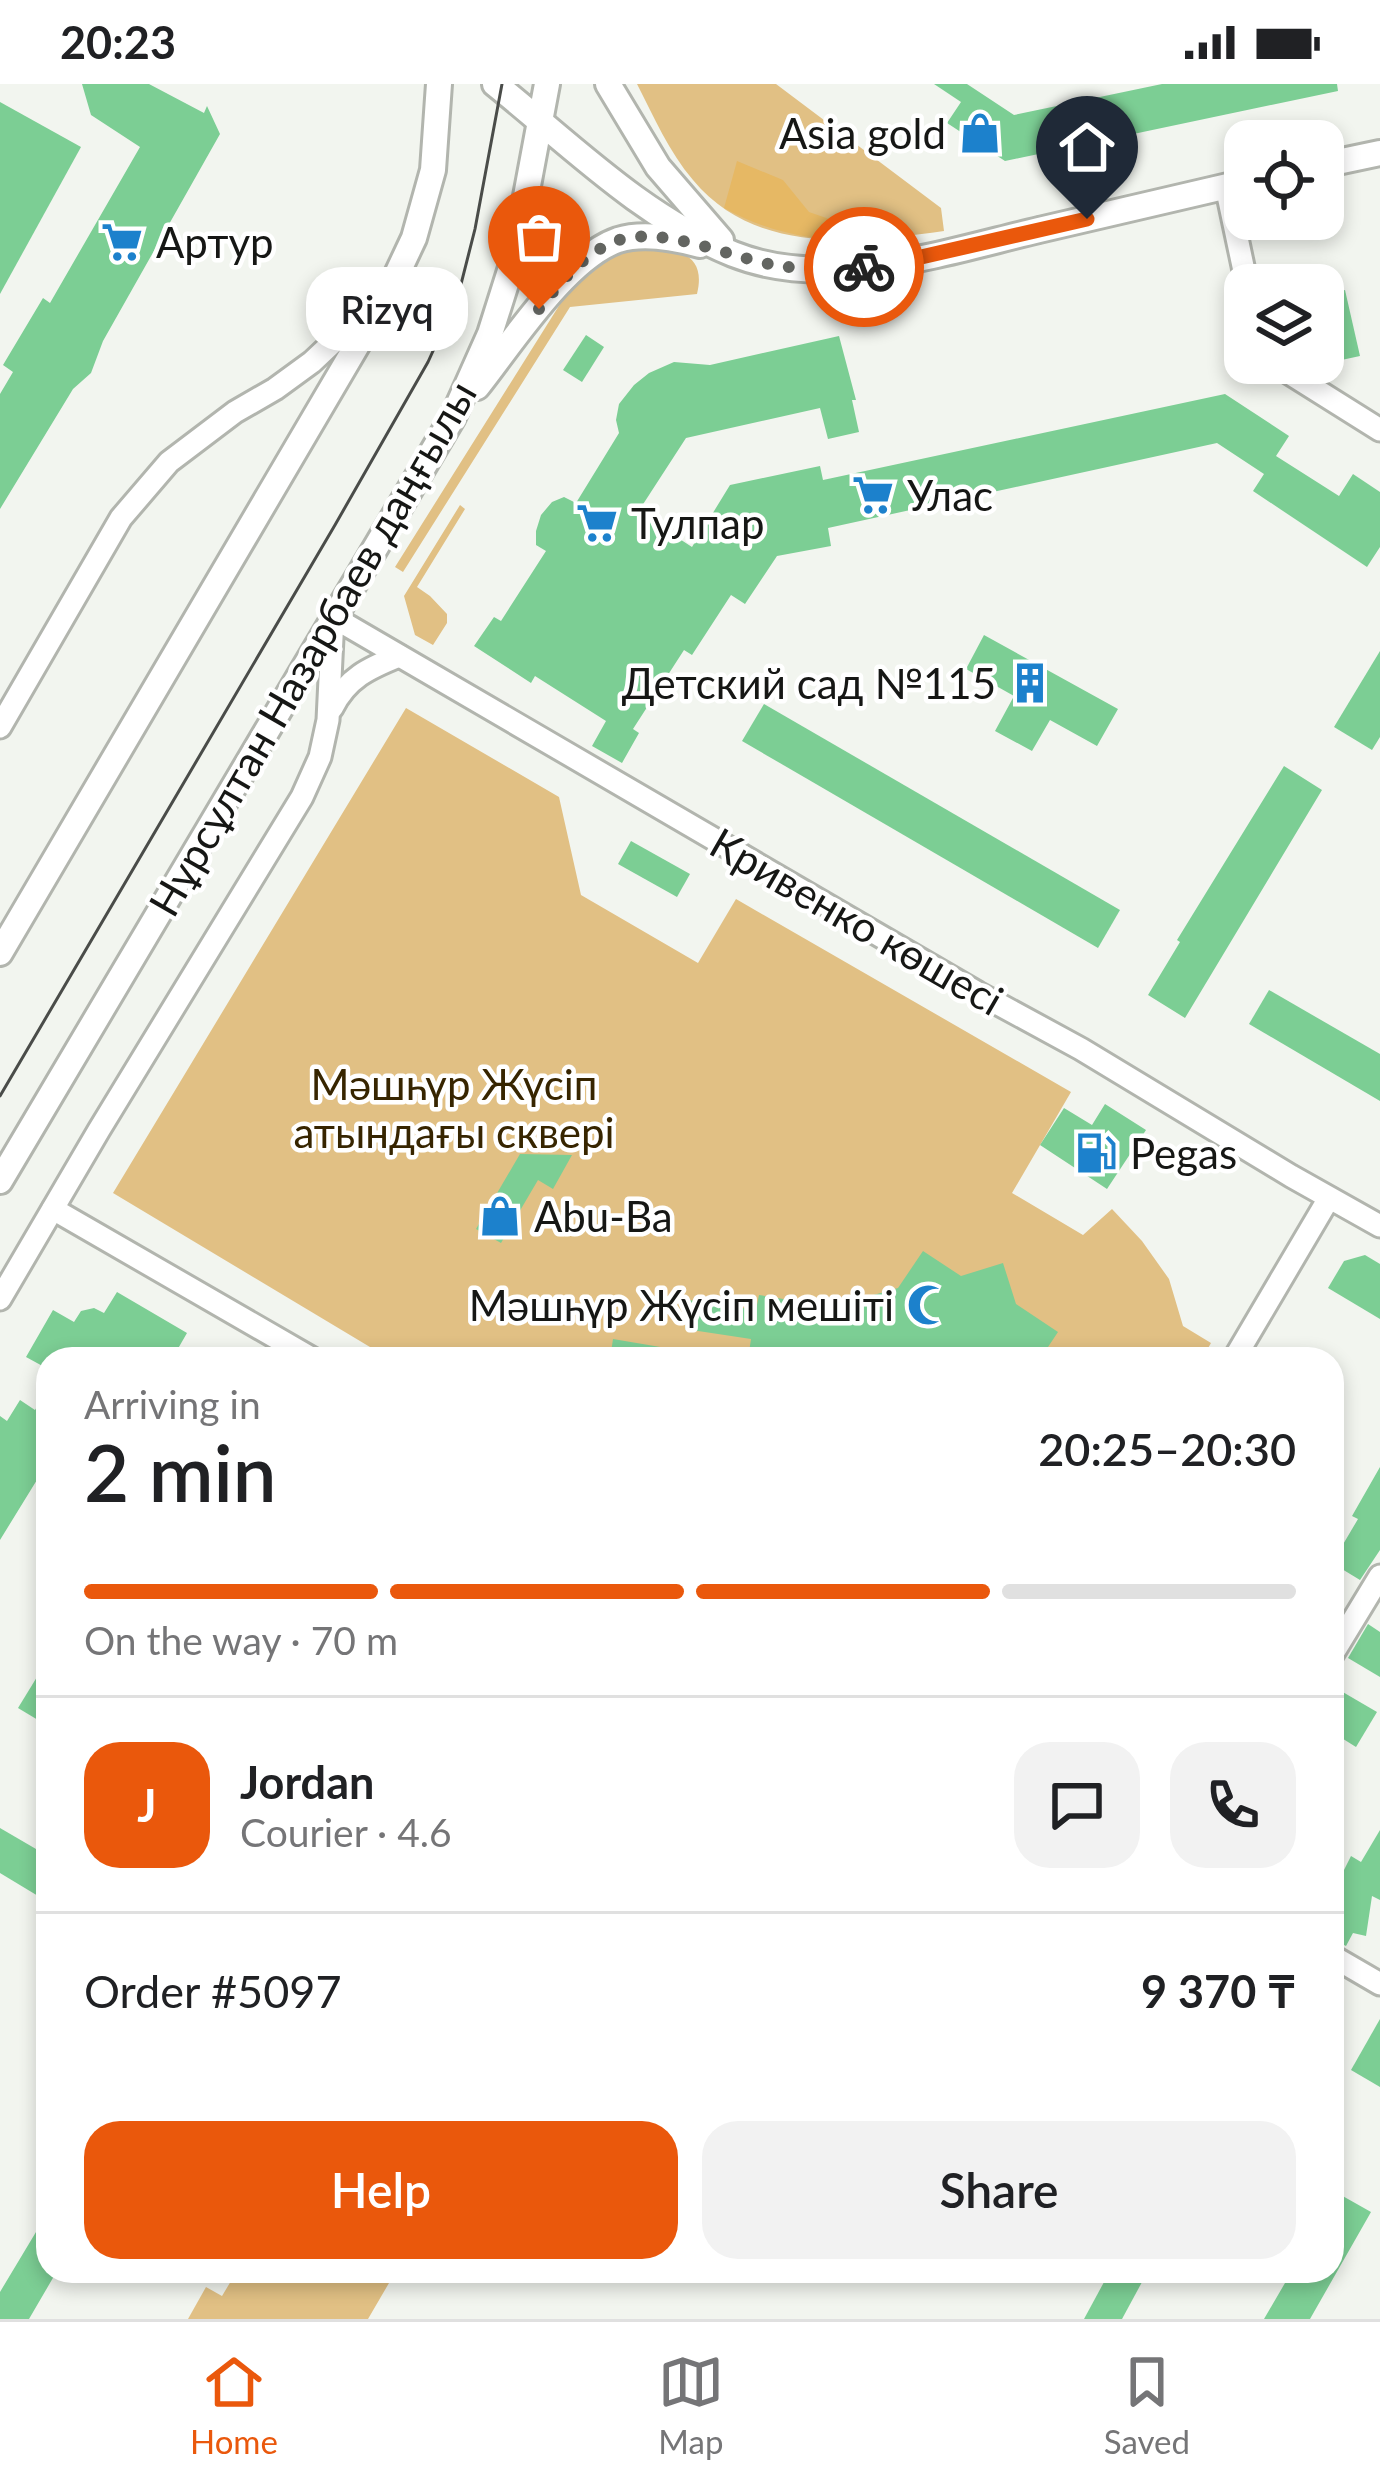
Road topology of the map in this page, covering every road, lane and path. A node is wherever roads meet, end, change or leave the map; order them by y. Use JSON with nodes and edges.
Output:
{"nodes":[{"id":1,"x":439,"y":84,"type":"edge"},
{"id":2,"x":495,"y":84,"type":"edge"},
{"id":3,"x":548,"y":84,"type":"edge"},
{"id":4,"x":608,"y":84,"type":"edge"},
{"id":5,"x":541,"y":123,"type":"junction"},
{"id":6,"x":1380,"y":153,"type":"edge"},
{"id":7,"x":1344,"y":161,"type":"edge"},
{"id":8,"x":1224,"y":187,"type":"edge"},
{"id":9,"x":735,"y":255,"type":"junction"},
{"id":10,"x":390,"y":290,"type":"junction"},
{"id":11,"x":1308,"y":384,"type":"edge"},
{"id":12,"x":453,"y":416,"type":"junction"},
{"id":13,"x":1380,"y":430,"type":"edge"},
{"id":14,"x":333,"y":617,"type":"junction"},
{"id":15,"x":399,"y":656,"type":"junction"},
{"id":16,"x":328,"y":720,"type":"junction"},
{"id":17,"x":0,"y":727,"type":"edge"},
{"id":18,"x":0,"y":953,"type":"edge"},
{"id":19,"x":0,"y":1180,"type":"edge"},
{"id":20,"x":1329,"y":1198,"type":"junction"},
{"id":21,"x":53,"y":1209,"type":"junction"},
{"id":22,"x":1380,"y":1226,"type":"edge"},
{"id":23,"x":0,"y":1299,"type":"edge"},
{"id":24,"x":292,"y":1347,"type":"edge"},
{"id":25,"x":1241,"y":1347,"type":"edge"},
{"id":26,"x":1380,"y":1576,"type":"edge"},
{"id":27,"x":1344,"y":1635,"type":"edge"},
{"id":28,"x":1344,"y":1962,"type":"edge"},
{"id":29,"x":1378,"y":1978,"type":"edge"}],
"edges":[{"from":1,"to":10,"type":"main road"},
{"from":2,"to":5,"type":"main road"},
{"from":3,"to":5,"type":"main road","name":"Нұрсұлтан Назарбаев даңғылы"},
{"from":4,"to":9,"type":"main road"},
{"from":5,"to":9,"type":"main road"},
{"from":5,"to":12,"type":"main road","name":"Нұрсұлтан Назарбаев даңғылы"},
{"from":6,"to":7,"type":"main road"},
{"from":8,"to":9,"type":"main road"},
{"from":9,"to":12,"type":"main road"},
{"from":10,"to":17,"type":"street"},
{"from":10,"to":18,"type":"main road"},
{"from":11,"to":13,"type":"street"},
{"from":12,"to":14,"type":"main road","name":"Нұрсұлтан Назарбаев даңғылы"},
{"from":14,"to":15,"type":"street","name":"Кривенко көшесі"},
{"from":14,"to":16,"type":"street"},
{"from":14,"to":19,"type":"main road","name":"Нұрсұлтан Назарбаев даңғылы"},
{"from":15,"to":16,"type":"street"},
{"from":15,"to":20,"type":"street","name":"Кривенко көшесі"},
{"from":16,"to":21,"type":"street"},
{"from":20,"to":22,"type":"street","name":"Кривенко көшесі"},
{"from":20,"to":25,"type":"street"},
{"from":21,"to":23,"type":"street"},
{"from":21,"to":24,"type":"street"},
{"from":26,"to":27,"type":"street"},
{"from":28,"to":29,"type":"street"}]}
